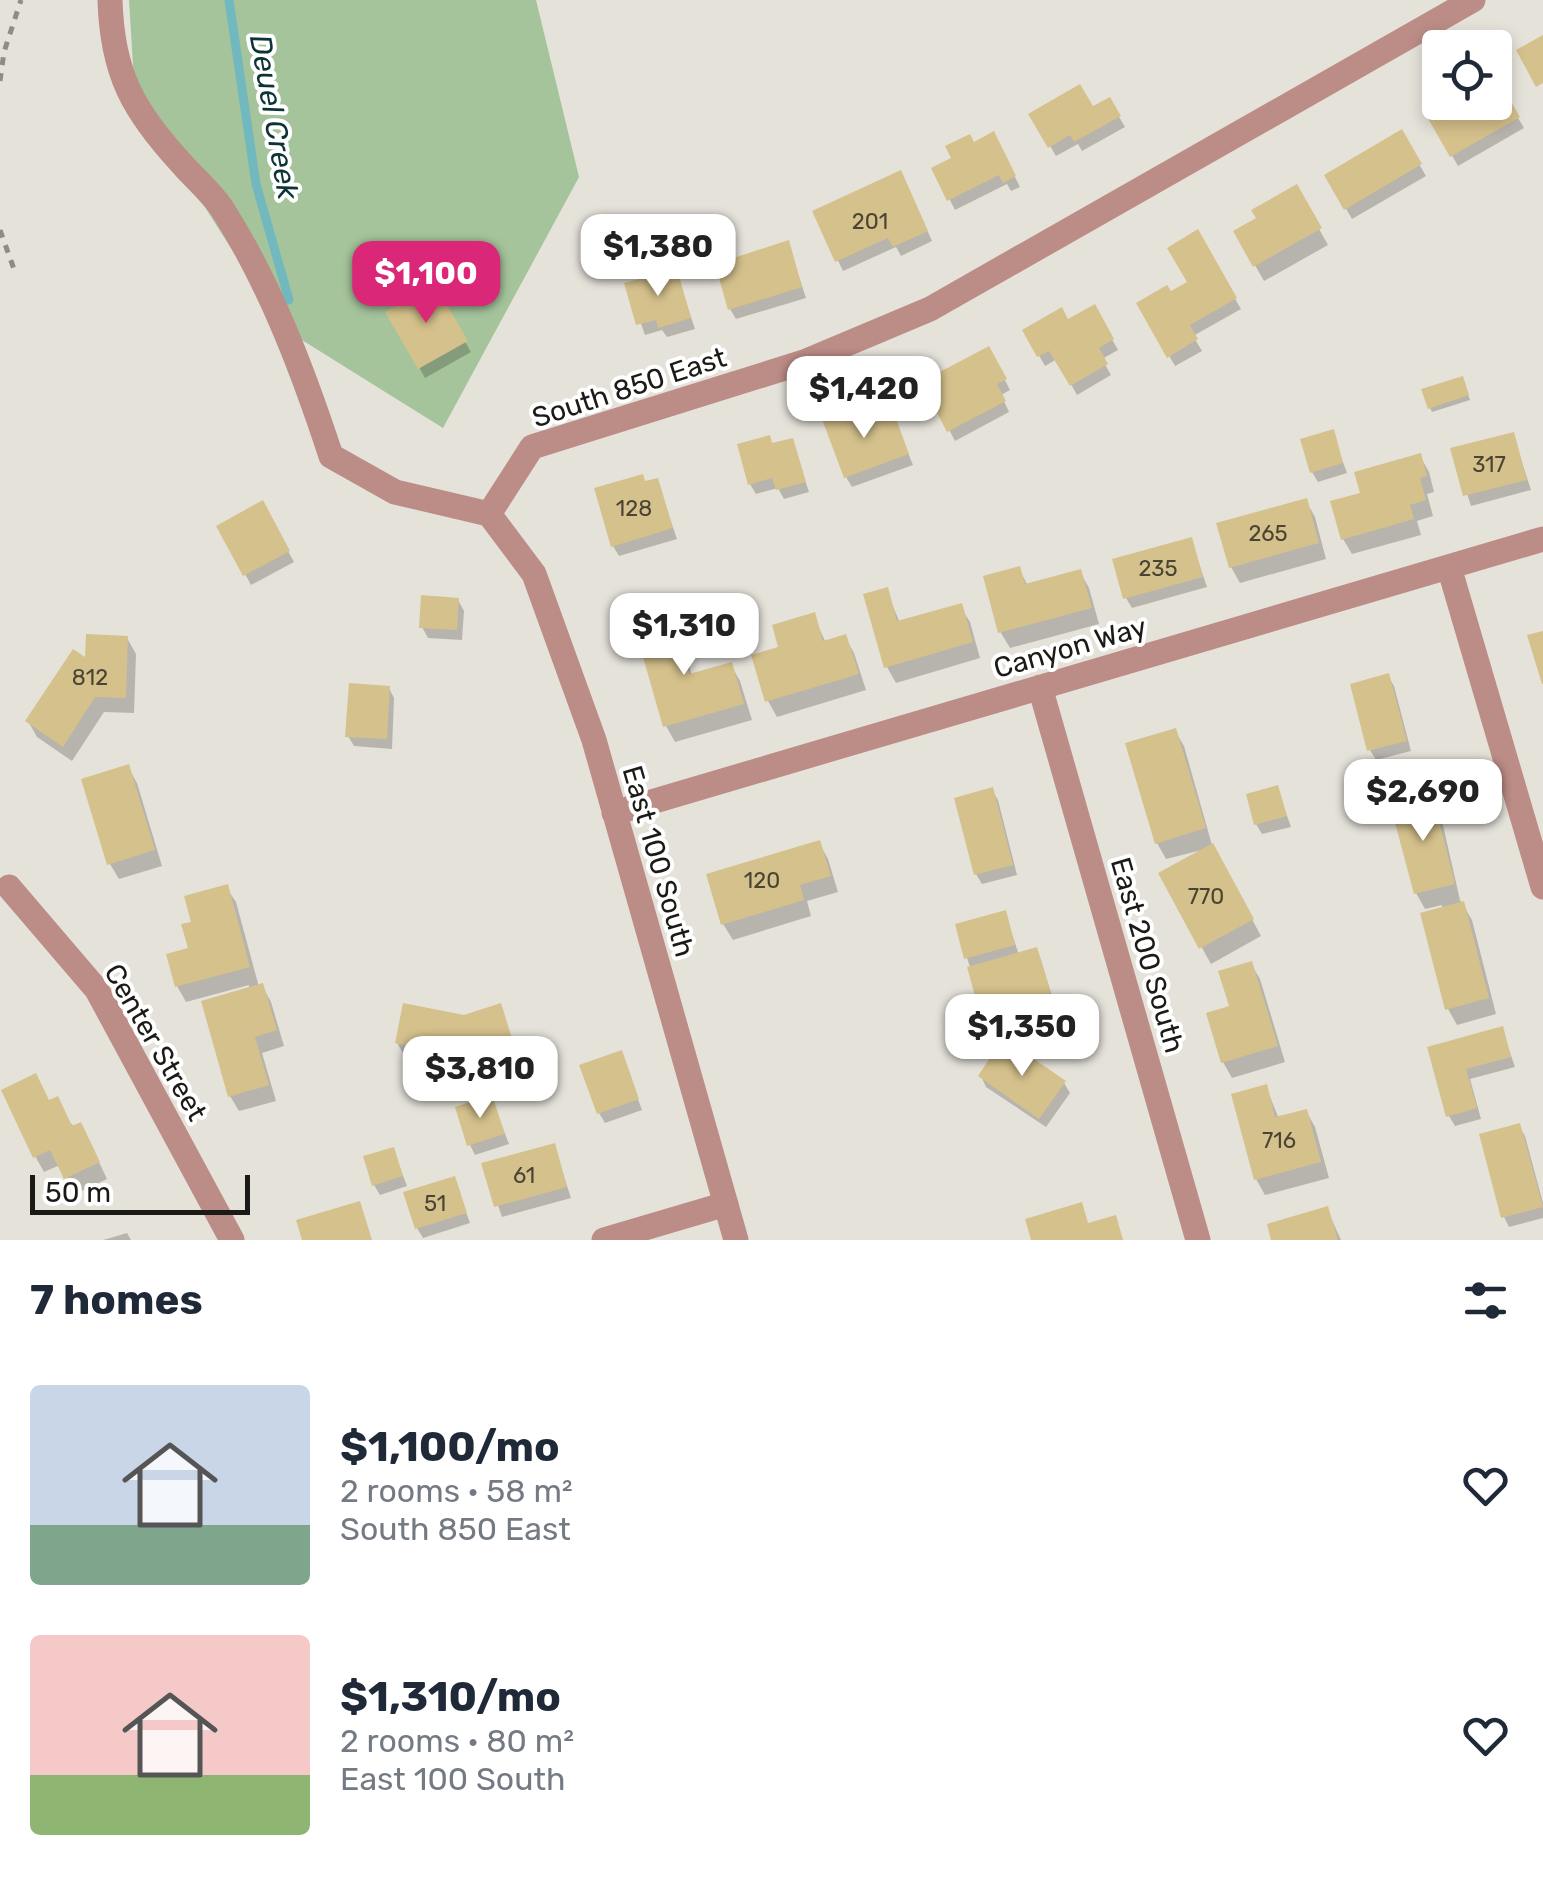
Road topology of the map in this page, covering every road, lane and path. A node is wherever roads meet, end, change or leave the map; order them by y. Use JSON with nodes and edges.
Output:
{"nodes":[{"id":1,"x":22,"y":0,"type":"edge"},
{"id":2,"x":110,"y":0,"type":"edge"},
{"id":3,"x":1473,"y":0,"type":"edge"},
{"id":4,"x":0,"y":81,"type":"edge"},
{"id":5,"x":0,"y":230,"type":"edge"},
{"id":6,"x":14,"y":272,"type":"dead end"},
{"id":7,"x":489,"y":514,"type":"junction"},
{"id":8,"x":1543,"y":539,"type":"edge"},
{"id":9,"x":1449,"y":566,"type":"junction"},
{"id":10,"x":1040,"y":687,"type":"junction"},
{"id":11,"x":614,"y":813,"type":"junction"},
{"id":12,"x":9,"y":887,"type":"dead end"},
{"id":13,"x":1543,"y":887,"type":"edge"},
{"id":14,"x":726,"y":1204,"type":"junction"},
{"id":15,"x":232,"y":1240,"type":"edge"},
{"id":16,"x":604,"y":1240,"type":"edge"},
{"id":17,"x":736,"y":1240,"type":"edge"},
{"id":18,"x":1198,"y":1240,"type":"edge"}],
"edges":[{"from":1,"to":4,"type":"path"},
{"from":2,"to":7,"type":"street"},
{"from":3,"to":7,"type":"street","name":"South 850 East"},
{"from":5,"to":6,"type":"path"},
{"from":7,"to":11,"type":"street","name":"East 100 South"},
{"from":8,"to":9,"type":"street","name":"Canyon Way"},
{"from":9,"to":10,"type":"street","name":"Canyon Way"},
{"from":9,"to":13,"type":"street"},
{"from":10,"to":11,"type":"street","name":"Canyon Way"},
{"from":10,"to":18,"type":"street","name":"East 200 South"},
{"from":11,"to":14,"type":"street","name":"East 100 South"},
{"from":12,"to":15,"type":"street","name":"Center Street"},
{"from":14,"to":16,"type":"street"},
{"from":14,"to":17,"type":"street","name":"East 100 South"}]}
